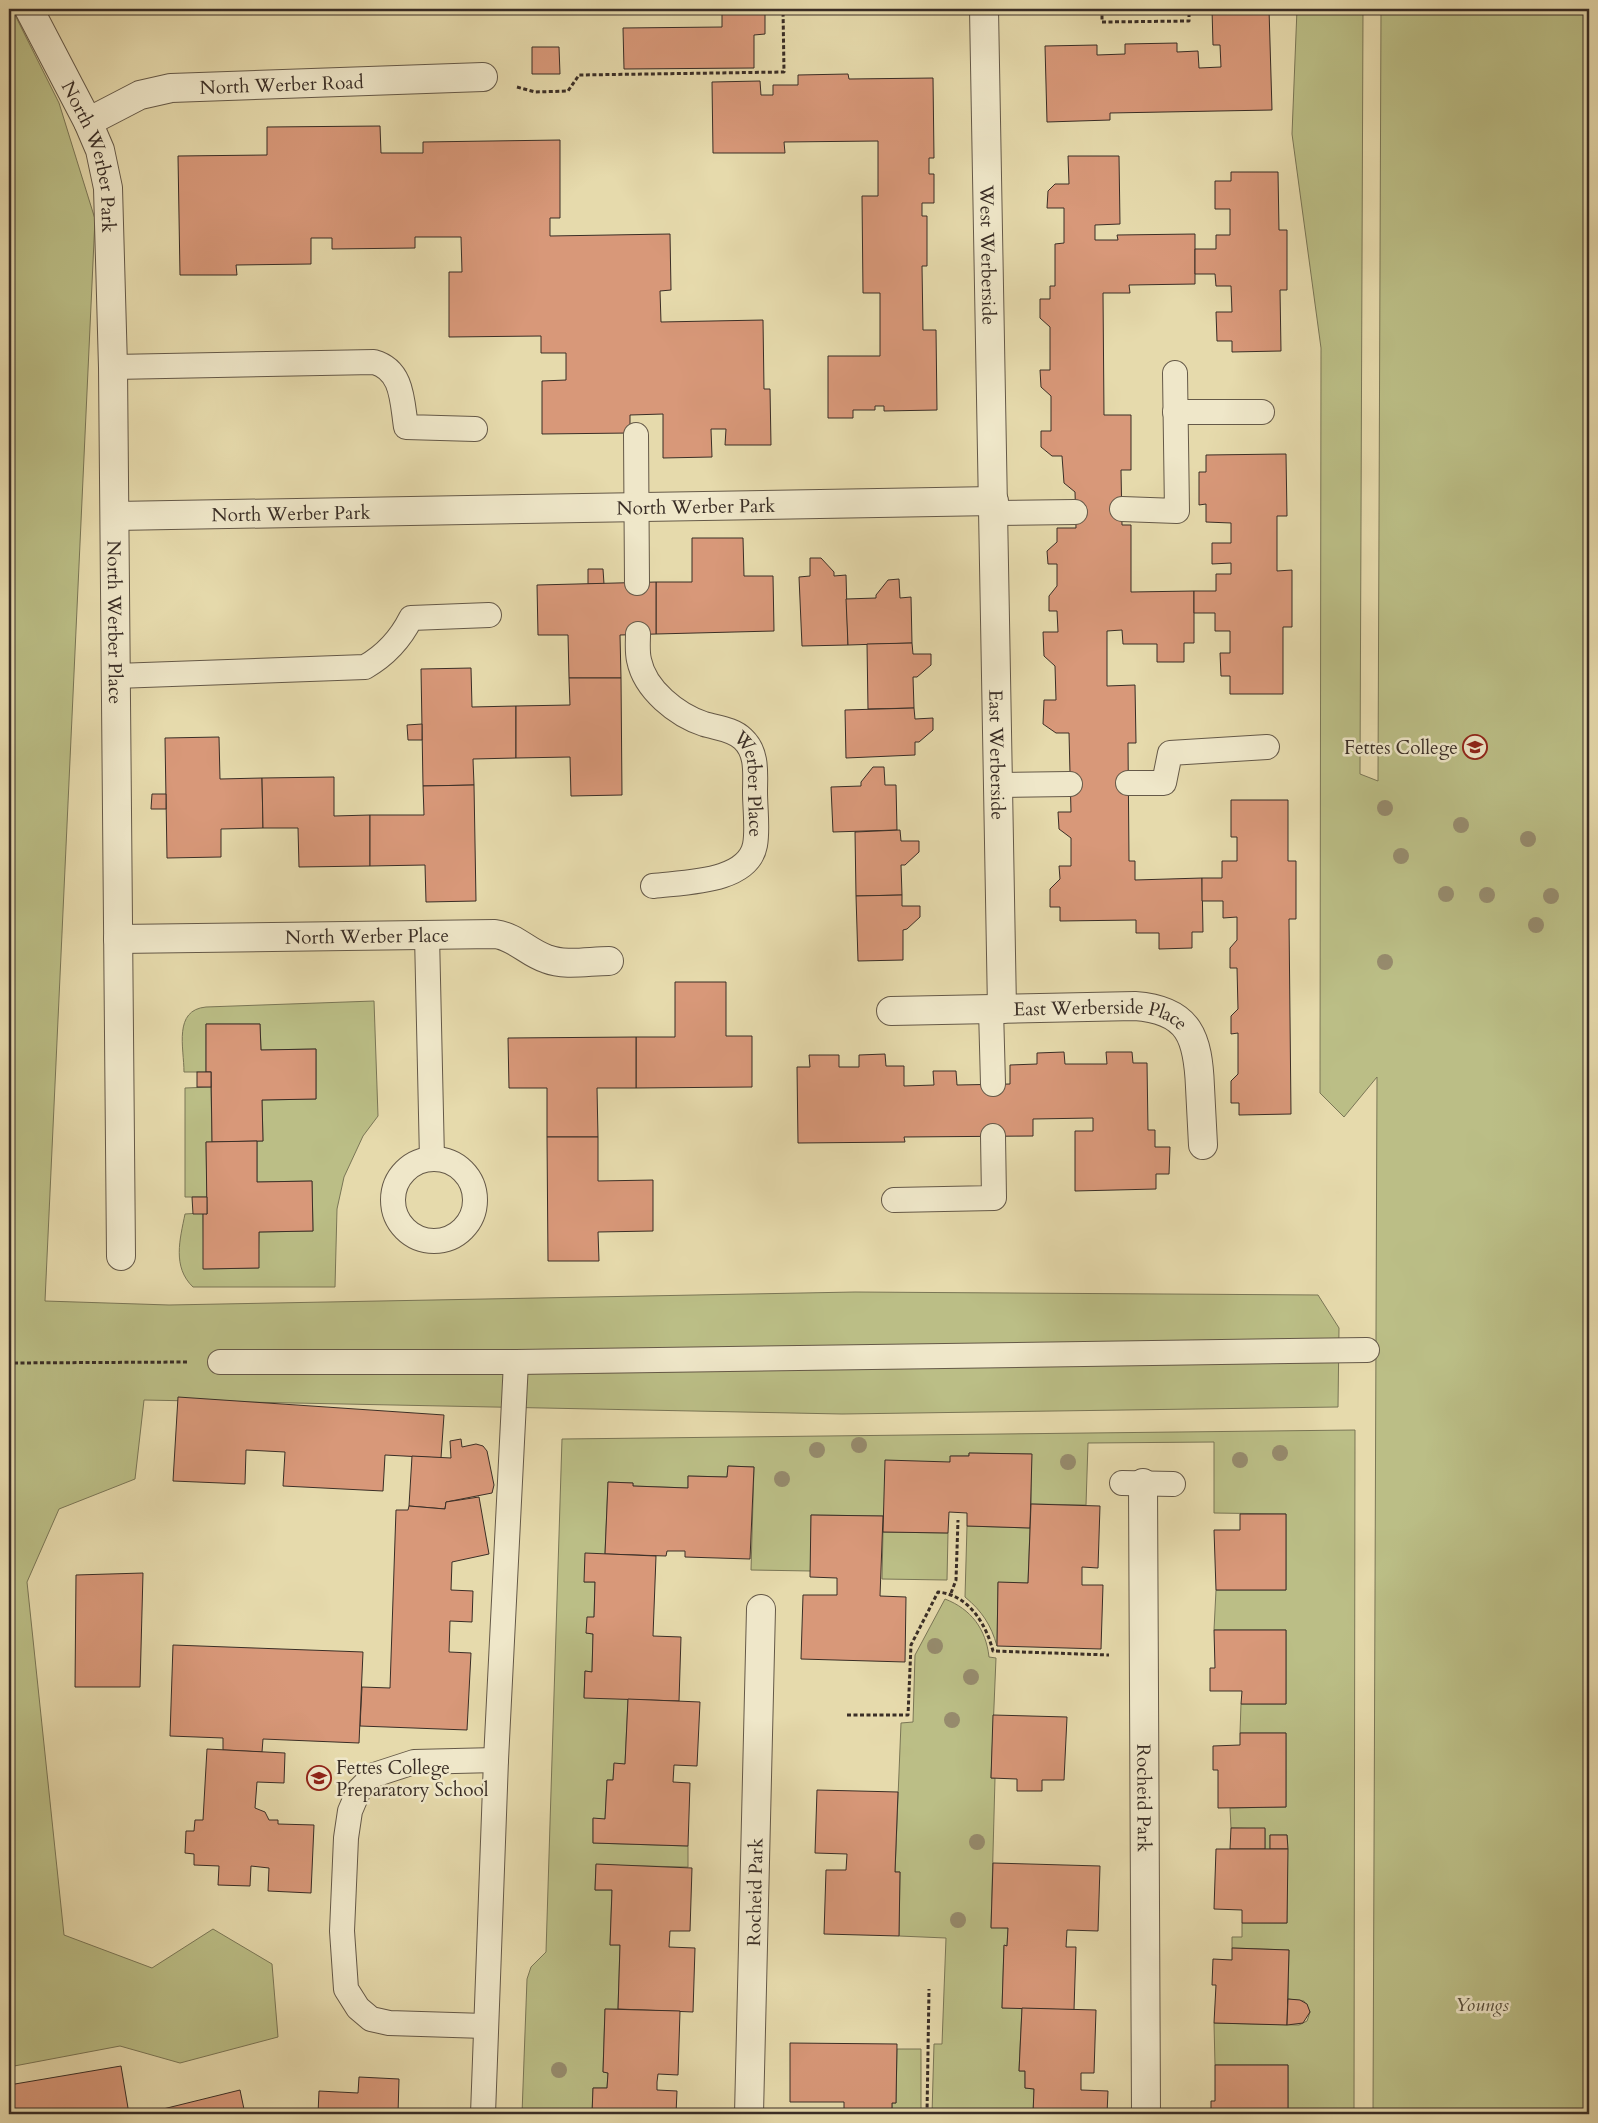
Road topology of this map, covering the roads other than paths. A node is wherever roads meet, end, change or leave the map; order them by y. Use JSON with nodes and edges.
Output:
{"nodes":[{"id":1,"x":29,"y":9,"type":"edge"},
{"id":2,"x":984,"y":9,"type":"edge"},
{"id":3,"x":483,"y":77,"type":"dead end"},
{"id":4,"x":88,"y":122,"type":"junction"},
{"id":5,"x":113,"y":367,"type":"junction"},
{"id":6,"x":1175,"y":373,"type":"dead end"},
{"id":7,"x":1175,"y":412,"type":"junction"},
{"id":8,"x":1262,"y":412,"type":"dead end"},
{"id":9,"x":475,"y":429,"type":"dead end"},
{"id":10,"x":636,"y":436,"type":"dead end"},
{"id":11,"x":636,"y":507,"type":"junction"},
{"id":12,"x":994,"y":507,"type":"junction"},
{"id":13,"x":1122,"y":509,"type":"dead end"},
{"id":14,"x":1075,"y":512,"type":"dead end"},
{"id":15,"x":114,"y":516,"type":"junction"},
{"id":16,"x":637,"y":583,"type":"dead end"},
{"id":17,"x":489,"y":615,"type":"dead end"},
{"id":18,"x":638,"y":634,"type":"dead end"},
{"id":19,"x":116,"y":676,"type":"junction"},
{"id":20,"x":1267,"y":747,"type":"dead end"},
{"id":21,"x":1128,"y":783,"type":"dead end"},
{"id":22,"x":1070,"y":784,"type":"dead end"},
{"id":23,"x":998,"y":785,"type":"junction"},
{"id":24,"x":653,"y":886,"type":"dead end"},
{"id":25,"x":427,"y":935,"type":"junction"},
{"id":26,"x":118,"y":939,"type":"junction"},
{"id":27,"x":609,"y":961,"type":"dead end"},
{"id":28,"x":997,"y":1009,"type":"junction"},
{"id":29,"x":891,"y":1011,"type":"dead end"},
{"id":30,"x":992,"y":1084,"type":"dead end"},
{"id":31,"x":993,"y":1136,"type":"dead end"},
{"id":32,"x":1203,"y":1145,"type":"dead end"},
{"id":33,"x":432,"y":1159,"type":"dead end"},
{"id":34,"x":894,"y":1200,"type":"dead end"},
{"id":35,"x":121,"y":1256,"type":"dead end"},
{"id":36,"x":1367,"y":1350,"type":"dead end"},
{"id":37,"x":220,"y":1362,"type":"road end"},
{"id":38,"x":516,"y":1362,"type":"junction"},
{"id":39,"x":1132,"y":1483,"type":"joint"},
{"id":40,"x":1173,"y":1484,"type":"dead end"},
{"id":41,"x":762,"y":1609,"type":"dead end"},
{"id":42,"x":496,"y":1760,"type":"junction"},
{"id":43,"x":486,"y":2026,"type":"junction"},
{"id":44,"x":483,"y":2114,"type":"edge"},
{"id":45,"x":749,"y":2114,"type":"edge"},
{"id":46,"x":1146,"y":2114,"type":"edge"}],
"edges":[{"from":1,"to":4,"type":"street","name":"North Werber Park"},
{"from":2,"to":12,"type":"street","name":"West Werberside"},
{"from":3,"to":4,"type":"street","name":"North Werber Road"},
{"from":4,"to":5,"type":"street","name":"North Werber Park"},
{"from":5,"to":9,"type":"lane"},
{"from":5,"to":15,"type":"street","name":"North Werber Park"},
{"from":6,"to":7,"type":"lane"},
{"from":7,"to":8,"type":"lane"},
{"from":7,"to":13,"type":"lane"},
{"from":10,"to":11,"type":"lane"},
{"from":11,"to":12,"type":"street","name":"North Werber Park"},
{"from":11,"to":15,"type":"street","name":"North Werber Park"},
{"from":11,"to":16,"type":"lane"},
{"from":12,"to":14,"type":"lane"},
{"from":12,"to":23,"type":"street","name":"East Werberside"},
{"from":15,"to":19,"type":"street","name":"North Werber Place"},
{"from":17,"to":19,"type":"lane"},
{"from":18,"to":24,"type":"lane","name":"Werber Place"},
{"from":19,"to":26,"type":"street","name":"North Werber Place"},
{"from":20,"to":21,"type":"lane"},
{"from":22,"to":23,"type":"lane"},
{"from":23,"to":28,"type":"street","name":"East Werberside"},
{"from":25,"to":26,"type":"street","name":"North Werber Place"},
{"from":25,"to":27,"type":"street","name":"North Werber Place"},
{"from":25,"to":33,"type":"lane"},
{"from":26,"to":35,"type":"street","name":"North Werber Place"},
{"from":28,"to":29,"type":"street","name":"East Werberside Place"},
{"from":28,"to":30,"type":"lane"},
{"from":28,"to":32,"type":"street","name":"East Werberside Place"},
{"from":31,"to":34,"type":"lane"},
{"from":36,"to":38,"type":"lane"},
{"from":37,"to":38,"type":"lane"},
{"from":38,"to":42,"type":"lane"},
{"from":39,"to":40,"type":"lane"},
{"from":39,"to":46,"type":"street","name":"Rocheid Park"},
{"from":41,"to":45,"type":"street","name":"Rocheid Park"},
{"from":42,"to":43,"type":"lane"},
{"from":42,"to":43,"type":"lane"},
{"from":43,"to":44,"type":"lane"}]}
